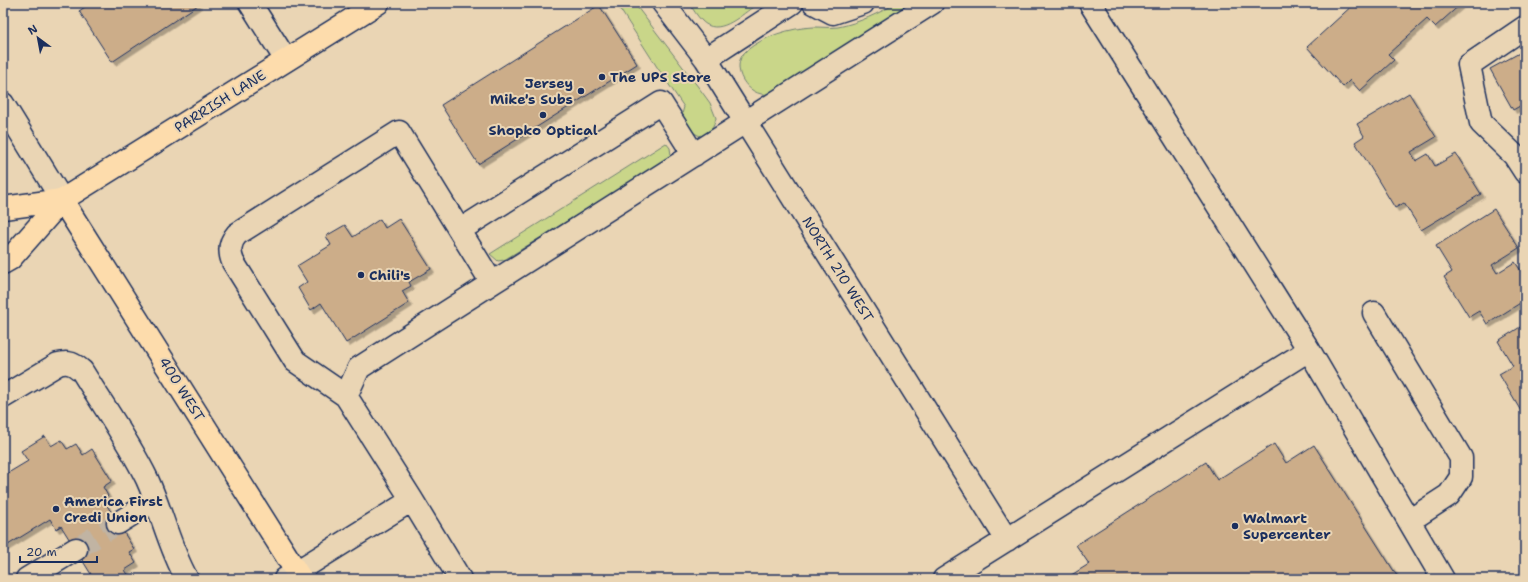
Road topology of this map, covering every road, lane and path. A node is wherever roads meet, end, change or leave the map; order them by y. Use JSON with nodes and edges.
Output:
{"nodes":[{"id":1,"x":250,"y":3,"type":"edge"},
{"id":2,"x":378,"y":3,"type":"edge"},
{"id":3,"x":663,"y":3,"type":"edge"},
{"id":4,"x":814,"y":3,"type":"edge"},
{"id":5,"x":863,"y":3,"type":"edge"},
{"id":6,"x":932,"y":3,"type":"edge"},
{"id":7,"x":1090,"y":3,"type":"edge"},
{"id":8,"x":783,"y":5,"type":"edge"},
{"id":9,"x":1525,"y":28,"type":"edge"},
{"id":10,"x":706,"y":59,"type":"junction"},
{"id":11,"x":286,"y":60,"type":"junction"},
{"id":12,"x":3,"y":104,"type":"edge"},
{"id":13,"x":746,"y":122,"type":"junction"},
{"id":14,"x":694,"y":155,"type":"junction"},
{"id":15,"x":1525,"y":172,"type":"edge"},
{"id":16,"x":62,"y":200,"type":"junction"},
{"id":17,"x":3,"y":208,"type":"edge"},
{"id":18,"x":460,"y":230,"type":"junction"},
{"id":19,"x":3,"y":263,"type":"edge"},
{"id":20,"x":492,"y":283,"type":"junction"},
{"id":21,"x":1374,"y":313,"type":"dead end"},
{"id":22,"x":1309,"y":350,"type":"junction"},
{"id":23,"x":346,"y":396,"type":"junction"},
{"id":24,"x":3,"y":397,"type":"edge"},
{"id":25,"x":155,"y":500,"type":"junction"},
{"id":26,"x":412,"y":500,"type":"junction"},
{"id":27,"x":1409,"y":521,"type":"junction"},
{"id":28,"x":118,"y":523,"type":"tunnel mouth"},
{"id":29,"x":1007,"y":540,"type":"junction"},
{"id":30,"x":76,"y":549,"type":"tunnel mouth"},
{"id":31,"x":294,"y":577,"type":"edge"},
{"id":32,"x":27,"y":579,"type":"edge"},
{"id":33,"x":187,"y":579,"type":"edge"},
{"id":34,"x":460,"y":579,"type":"edge"},
{"id":35,"x":944,"y":579,"type":"edge"},
{"id":36,"x":1443,"y":579,"type":"edge"}],
"edges":[{"from":1,"to":11,"type":"street"},
{"from":2,"to":11,"type":"main road","name":"PARRISH LANE"},
{"from":3,"to":10,"type":"street","name":"NORTH 210 WEST"},
{"from":4,"to":5,"type":"street"},
{"from":6,"to":13,"type":"street"},
{"from":7,"to":22,"type":"street"},
{"from":8,"to":10,"type":"street"},
{"from":9,"to":15,"type":"street"},
{"from":10,"to":13,"type":"street","name":"NORTH 210 WEST"},
{"from":11,"to":16,"type":"main road","name":"PARRISH LANE"},
{"from":12,"to":16,"type":"street"},
{"from":13,"to":14,"type":"street"},
{"from":13,"to":29,"type":"street","name":"NORTH 210 WEST"},
{"from":14,"to":18,"type":"street"},
{"from":14,"to":20,"type":"street"},
{"from":16,"to":17,"type":"main road","name":"PARRISH LANE"},
{"from":16,"to":19,"type":"main road","name":"PARRISH LANE"},
{"from":16,"to":31,"type":"main road","name":"400 WEST"},
{"from":18,"to":20,"type":"street"},
{"from":18,"to":23,"type":"street"},
{"from":20,"to":23,"type":"street"},
{"from":21,"to":27,"type":"street"},
{"from":22,"to":27,"type":"street"},
{"from":22,"to":29,"type":"street"},
{"from":23,"to":26,"type":"street"},
{"from":24,"to":25,"type":"street"},
{"from":25,"to":28,"type":"street"},
{"from":25,"to":33,"type":"street"},
{"from":26,"to":31,"type":"street"},
{"from":26,"to":34,"type":"street"},
{"from":27,"to":36,"type":"street"},
{"from":29,"to":35,"type":"street"},
{"from":30,"to":32,"type":"street"}]}
